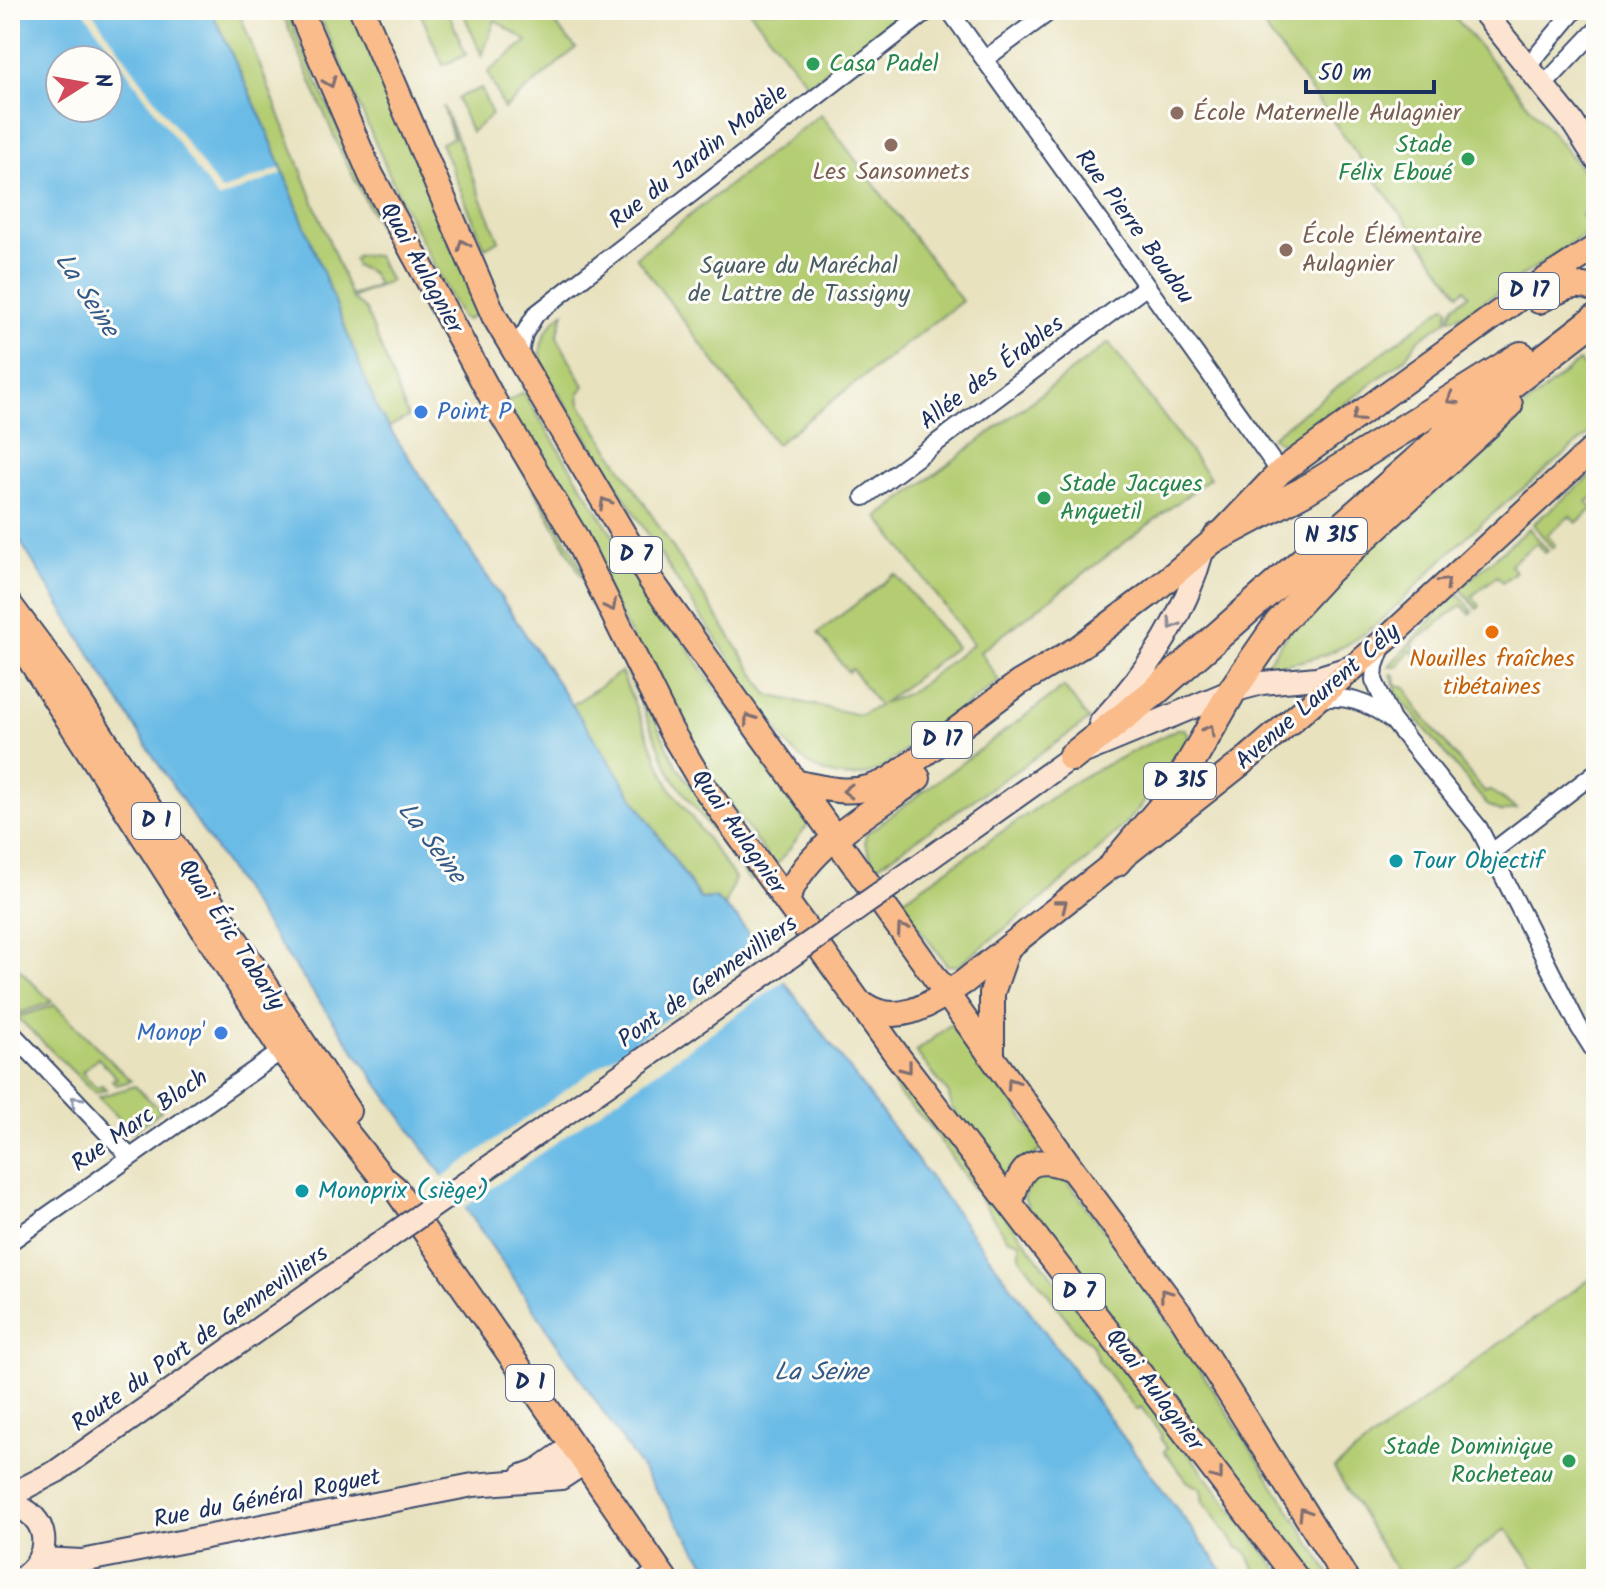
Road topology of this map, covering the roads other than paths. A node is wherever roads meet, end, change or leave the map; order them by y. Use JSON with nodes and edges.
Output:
{"nodes":[{"id":1,"x":300,"y":10,"type":"edge"},
{"id":2,"x":362,"y":10,"type":"edge"},
{"id":3,"x":929,"y":10,"type":"edge"},
{"id":4,"x":949,"y":10,"type":"edge"},
{"id":5,"x":1052,"y":10,"type":"edge"},
{"id":6,"x":1482,"y":10,"type":"edge"},
{"id":7,"x":1575,"y":10,"type":"edge"},
{"id":8,"x":1596,"y":30,"type":"edge"},
{"id":9,"x":985,"y":59,"type":"junction"},
{"id":10,"x":1528,"y":66,"type":"junction"},
{"id":11,"x":1544,"y":85,"type":"junction"},
{"id":12,"x":1571,"y":120,"type":"junction"},
{"id":13,"x":1596,"y":142,"type":"edge"},
{"id":14,"x":1596,"y":159,"type":"edge"},
{"id":15,"x":1596,"y":247,"type":"edge"},
{"id":16,"x":1147,"y":286,"type":"junction"},
{"id":17,"x":536,"y":314,"type":"junction"},
{"id":18,"x":1594,"y":315,"type":"edge"},
{"id":19,"x":494,"y":316,"type":"junction"},
{"id":20,"x":1466,"y":339,"type":"junction"},
{"id":21,"x":519,"y":356,"type":"junction"},
{"id":22,"x":472,"y":360,"type":"junction"},
{"id":23,"x":1523,"y":390,"type":"junction"},
{"id":24,"x":1596,"y":446,"type":"edge"},
{"id":25,"x":1280,"y":472,"type":"junction"},
{"id":26,"x":864,"y":497,"type":"dead end"},
{"id":27,"x":1210,"y":545,"type":"junction"},
{"id":28,"x":10,"y":605,"type":"edge"},
{"id":29,"x":10,"y":629,"type":"edge"},
{"id":30,"x":1389,"y":637,"type":"junction"},
{"id":31,"x":1078,"y":648,"type":"junction"},
{"id":32,"x":1353,"y":666,"type":"junction"},
{"id":33,"x":1232,"y":691,"type":"junction"},
{"id":34,"x":1311,"y":703,"type":"junction"},
{"id":35,"x":1392,"y":720,"type":"junction"},
{"id":36,"x":1072,"y":757,"type":"junction"},
{"id":37,"x":1596,"y":772,"type":"edge"},
{"id":38,"x":795,"y":782,"type":"junction"},
{"id":39,"x":836,"y":838,"type":"junction"},
{"id":40,"x":1492,"y":852,"type":"junction"},
{"id":41,"x":1116,"y":862,"type":"junction"},
{"id":42,"x":787,"y":902,"type":"junction"},
{"id":43,"x":1007,"y":948,"type":"junction"},
{"id":44,"x":947,"y":993,"type":"junction"},
{"id":45,"x":863,"y":1004,"type":"junction"},
{"id":46,"x":10,"y":1031,"type":"edge"},
{"id":47,"x":290,"y":1045,"type":"junction"},
{"id":48,"x":992,"y":1053,"type":"junction"},
{"id":49,"x":1596,"y":1054,"type":"edge"},
{"id":50,"x":130,"y":1157,"type":"junction"},
{"id":51,"x":1072,"y":1169,"type":"junction"},
{"id":52,"x":1011,"y":1202,"type":"junction"},
{"id":53,"x":10,"y":1242,"type":"edge"},
{"id":54,"x":372,"y":1249,"type":"joint"},
{"id":55,"x":578,"y":1454,"type":"junction"},
{"id":56,"x":57,"y":1471,"type":"junction"},
{"id":57,"x":10,"y":1503,"type":"edge"},
{"id":58,"x":33,"y":1514,"type":"junction"},
{"id":59,"x":41,"y":1559,"type":"junction"},
{"id":60,"x":656,"y":1576,"type":"edge"},
{"id":61,"x":20,"y":1579,"type":"edge"},
{"id":62,"x":1297,"y":1579,"type":"edge"},
{"id":63,"x":1346,"y":1579,"type":"edge"}],
"edges":[{"from":1,"to":22,"type":"main road","name":"Quai Aulagnier","number":"D 7","one_way":true},
{"from":19,"to":2,"type":"main road","name":"Quai Aulagnier","number":"D 7","one_way":true},
{"from":3,"to":17,"type":"street","name":"Rue du Jardin Modèle"},
{"from":4,"to":9,"type":"street","name":"Rue Pierre Boudou"},
{"from":5,"to":9,"type":"street"},
{"from":6,"to":10,"type":"main road"},
{"from":7,"to":10,"type":"street"},
{"from":8,"to":11,"type":"street"},
{"from":9,"to":16,"type":"street","name":"Rue Pierre Boudou"},
{"from":10,"to":11,"type":"main road"},
{"from":11,"to":12,"type":"main road"},
{"from":12,"to":13,"type":"main road"},
{"from":12,"to":14,"type":"main road"},
{"from":15,"to":20,"type":"main road","number":"D 17"},
{"from":16,"to":25,"type":"street","name":"Rue Pierre Boudou"},
{"from":16,"to":26,"type":"street","name":"Allée des Érables"},
{"from":17,"to":19,"type":"street"},
{"from":17,"to":21,"type":"street","name":"Rue du Jardin Modèle"},
{"from":18,"to":20,"type":"main road","number":"D 17"},
{"from":18,"to":23,"type":"highway","number":"N 315"},
{"from":18,"to":27,"type":"highway","one_way":true},
{"from":18,"to":36,"type":"highway","number":"N 315"},
{"from":19,"to":21,"type":"main road","name":"Quai Aulagnier","number":"D 7"},
{"from":19,"to":22,"type":"main road"},
{"from":20,"to":25,"type":"main road","number":"D 17","one_way":true},
{"from":21,"to":22,"type":"main road"},
{"from":38,"to":21,"type":"main road","name":"Quai Aulagnier","number":"D 7","one_way":true},
{"from":22,"to":42,"type":"main road","name":"Quai Aulagnier","number":"D 7","one_way":true},
{"from":23,"to":33,"type":"highway"},
{"from":23,"to":36,"type":"highway","number":"N 315"},
{"from":30,"to":24,"type":"main road","name":"Avenue Laurent Cély","one_way":true},
{"from":25,"to":27,"type":"main road","number":"D 17"},
{"from":27,"to":31,"type":"main road","number":"D 17"},
{"from":27,"to":36,"type":"main road","one_way":true},
{"from":28,"to":47,"type":"main road","name":"Quai Éric Tabarly","number":"D 1"},
{"from":29,"to":47,"type":"main road","name":"Quai Éric Tabarly","number":"D 1"},
{"from":30,"to":32,"type":"main road","name":"Avenue Laurent Cély"},
{"from":30,"to":35,"type":"street"},
{"from":31,"to":38,"type":"main road","number":"D 17","one_way":true},
{"from":31,"to":39,"type":"main road","number":"D 17"},
{"from":32,"to":33,"type":"main road"},
{"from":32,"to":34,"type":"main road","name":"Avenue Laurent Cély"},
{"from":33,"to":36,"type":"main road"},
{"from":41,"to":33,"type":"highway","number":"D 315","one_way":true},
{"from":34,"to":35,"type":"street"},
{"from":34,"to":41,"type":"main road","name":"Avenue Laurent Cély"},
{"from":35,"to":40,"type":"street"},
{"from":36,"to":54,"type":"main road","name":"Pont de Gennevilliers","bridge":true},
{"from":37,"to":40,"type":"street"},
{"from":38,"to":39,"type":"main road","name":"Quai Aulagnier","number":"D 7"},
{"from":39,"to":42,"type":"main road"},
{"from":44,"to":39,"type":"main road","name":"Quai Aulagnier","number":"D 7","one_way":true},
{"from":40,"to":49,"type":"street"},
{"from":43,"to":41,"type":"main road","name":"Avenue Laurent Cély","one_way":true},
{"from":42,"to":45,"type":"main road","name":"Quai Aulagnier","number":"D 7"},
{"from":43,"to":44,"type":"main road","name":"Avenue Laurent Cély"},
{"from":43,"to":48,"type":"main road"},
{"from":44,"to":45,"type":"main road","name":"Avenue Laurent Cély"},
{"from":44,"to":48,"type":"main road","name":"Quai Aulagnier","number":"D 7"},
{"from":45,"to":52,"type":"main road","name":"Quai Aulagnier","number":"D 7","one_way":true},
{"from":50,"to":46,"type":"street","one_way":true},
{"from":47,"to":50,"type":"street","name":"Rue Marc Bloch"},
{"from":47,"to":55,"type":"main road","name":"Quai Éric Tabarly","number":"D 1"},
{"from":51,"to":48,"type":"main road","name":"Quai Aulagnier","number":"D 7","one_way":true},
{"from":50,"to":53,"type":"street","name":"Rue Marc Bloch"},
{"from":51,"to":52,"type":"main road"},
{"from":63,"to":51,"type":"main road","name":"Quai Aulagnier","number":"D 7","one_way":true},
{"from":52,"to":62,"type":"main road","name":"Quai Aulagnier","number":"D 7","one_way":true},
{"from":54,"to":56,"type":"main road","name":"Route du Port de Gennevilliers"},
{"from":55,"to":59,"type":"main road","name":"Rue du Général Roguet"},
{"from":55,"to":60,"type":"main road","name":"Quai Éric Tabarly","number":"D 1"},
{"from":56,"to":57,"type":"main road","name":"Route du Port de Gennevilliers"},
{"from":56,"to":58,"type":"main road","name":"Route du Port de Gennevilliers"},
{"from":57,"to":58,"type":"main road"},
{"from":58,"to":59,"type":"main road"},
{"from":59,"to":61,"type":"main road"}]}
